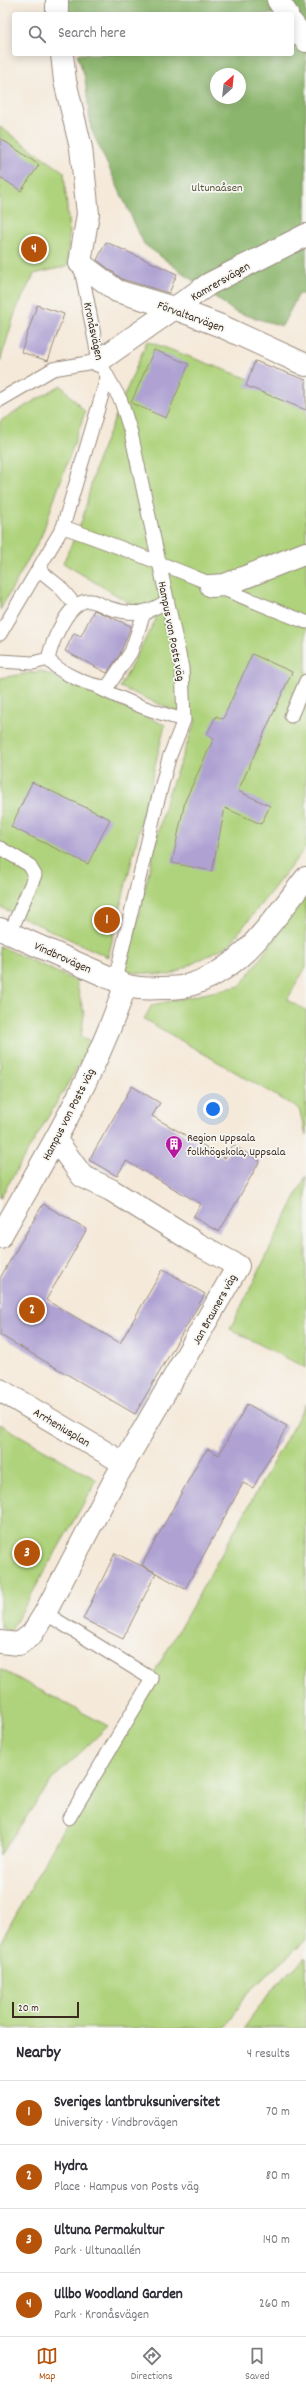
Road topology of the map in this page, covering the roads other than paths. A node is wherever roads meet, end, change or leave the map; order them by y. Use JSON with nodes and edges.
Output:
{"nodes":[{"id":1,"x":58,"y":0,"type":"edge"},
{"id":2,"x":278,"y":0,"type":"edge"},
{"id":3,"x":57,"y":12,"type":"edge"},
{"id":4,"x":285,"y":12,"type":"edge"},
{"id":5,"x":294,"y":26,"type":"edge"},
{"id":6,"x":306,"y":41,"type":"edge"},
{"id":7,"x":62,"y":56,"type":"edge"},
{"id":8,"x":306,"y":235,"type":"edge"},
{"id":9,"x":80,"y":263,"type":"junction"},
{"id":10,"x":174,"y":308,"type":"junction"},
{"id":11,"x":306,"y":365,"type":"edge"},
{"id":12,"x":103,"y":369,"type":"junction"},
{"id":13,"x":0,"y":400,"type":"edge"},
{"id":14,"x":63,"y":527,"type":"junction"},
{"id":15,"x":306,"y":554,"type":"edge"},
{"id":16,"x":159,"y":564,"type":"junction"},
{"id":17,"x":38,"y":569,"type":"junction"},
{"id":18,"x":211,"y":586,"type":"junction"},
{"id":19,"x":167,"y":601,"type":"junction"},
{"id":20,"x":76,"y":606,"type":"junction"},
{"id":21,"x":147,"y":612,"type":"junction"},
{"id":22,"x":306,"y":622,"type":"edge"},
{"id":23,"x":0,"y":634,"type":"edge"},
{"id":24,"x":48,"y":659,"type":"junction"},
{"id":25,"x":0,"y":661,"type":"edge"},
{"id":26,"x":306,"y":681,"type":"edge"},
{"id":27,"x":99,"y":688,"type":"junction"},
{"id":28,"x":291,"y":716,"type":"dead end"},
{"id":29,"x":184,"y":720,"type":"junction"},
{"id":30,"x":0,"y":848,"type":"edge"},
{"id":31,"x":306,"y":878,"type":"edge"},
{"id":32,"x":5,"y":931,"type":"edge"},
{"id":33,"x":120,"y":983,"type":"junction"},
{"id":34,"x":56,"y":1140,"type":"junction"},
{"id":35,"x":0,"y":1237,"type":"edge"},
{"id":36,"x":0,"y":1390,"type":"edge"},
{"id":37,"x":125,"y":1464,"type":"junction"},
{"id":38,"x":45,"y":1613,"type":"junction"},
{"id":39,"x":9,"y":1643,"type":"edge"},
{"id":40,"x":69,"y":1818,"type":"dead end"}],
"edges":[{"from":1,"to":3,"type":"street"},
{"from":2,"to":4,"type":"street"},
{"from":5,"to":6,"type":"street"},
{"from":7,"to":9,"type":"street","name":"Kronåsvägen"},
{"from":8,"to":10,"type":"street","name":"Kamrersvägen"},
{"from":9,"to":10,"type":"street","name":"Förvaltarvägen"},
{"from":9,"to":12,"type":"lane","name":"Kronåsvägen"},
{"from":10,"to":11,"type":"street","name":"Förvaltarvägen"},
{"from":10,"to":12,"type":"street","name":"Kamrersvägen"},
{"from":12,"to":13,"type":"lane"},
{"from":12,"to":14,"type":"lane","name":"Kronåsvägen"},
{"from":12,"to":16,"type":"lane","name":"Hampus von Posts väg"},
{"from":14,"to":16,"type":"lane"},
{"from":14,"to":17,"type":"lane","name":"Kronåsvägen"},
{"from":15,"to":18,"type":"street"},
{"from":16,"to":18,"type":"lane"},
{"from":16,"to":19,"type":"lane","name":"Hampus von Posts väg"},
{"from":17,"to":20,"type":"lane"},
{"from":17,"to":23,"type":"lane","name":"Kronåsvägen"},
{"from":18,"to":22,"type":"lane"},
{"from":19,"to":21,"type":"lane"},
{"from":19,"to":29,"type":"lane","name":"Hampus von Posts väg"},
{"from":20,"to":21,"type":"lane"},
{"from":20,"to":24,"type":"lane"},
{"from":21,"to":27,"type":"lane"},
{"from":24,"to":25,"type":"lane"},
{"from":24,"to":27,"type":"lane"},
{"from":26,"to":28,"type":"lane"},
{"from":27,"to":29,"type":"lane"},
{"from":29,"to":33,"type":"lane","name":"Hampus von Posts väg"},
{"from":30,"to":32,"type":"lane"},
{"from":31,"to":33,"type":"street","name":"Vindbrovägen"},
{"from":32,"to":33,"type":"street","name":"Vindbrovägen"},
{"from":33,"to":34,"type":"street","name":"Hampus von Posts väg"},
{"from":34,"to":35,"type":"street","name":"Hampus von Posts väg"},
{"from":34,"to":37,"type":"street","name":"Jan Brauners väg"},
{"from":36,"to":37,"type":"street","name":"Arrheniusplan"},
{"from":37,"to":38,"type":"street"},
{"from":38,"to":39,"type":"street"},
{"from":38,"to":40,"type":"lane"}]}
